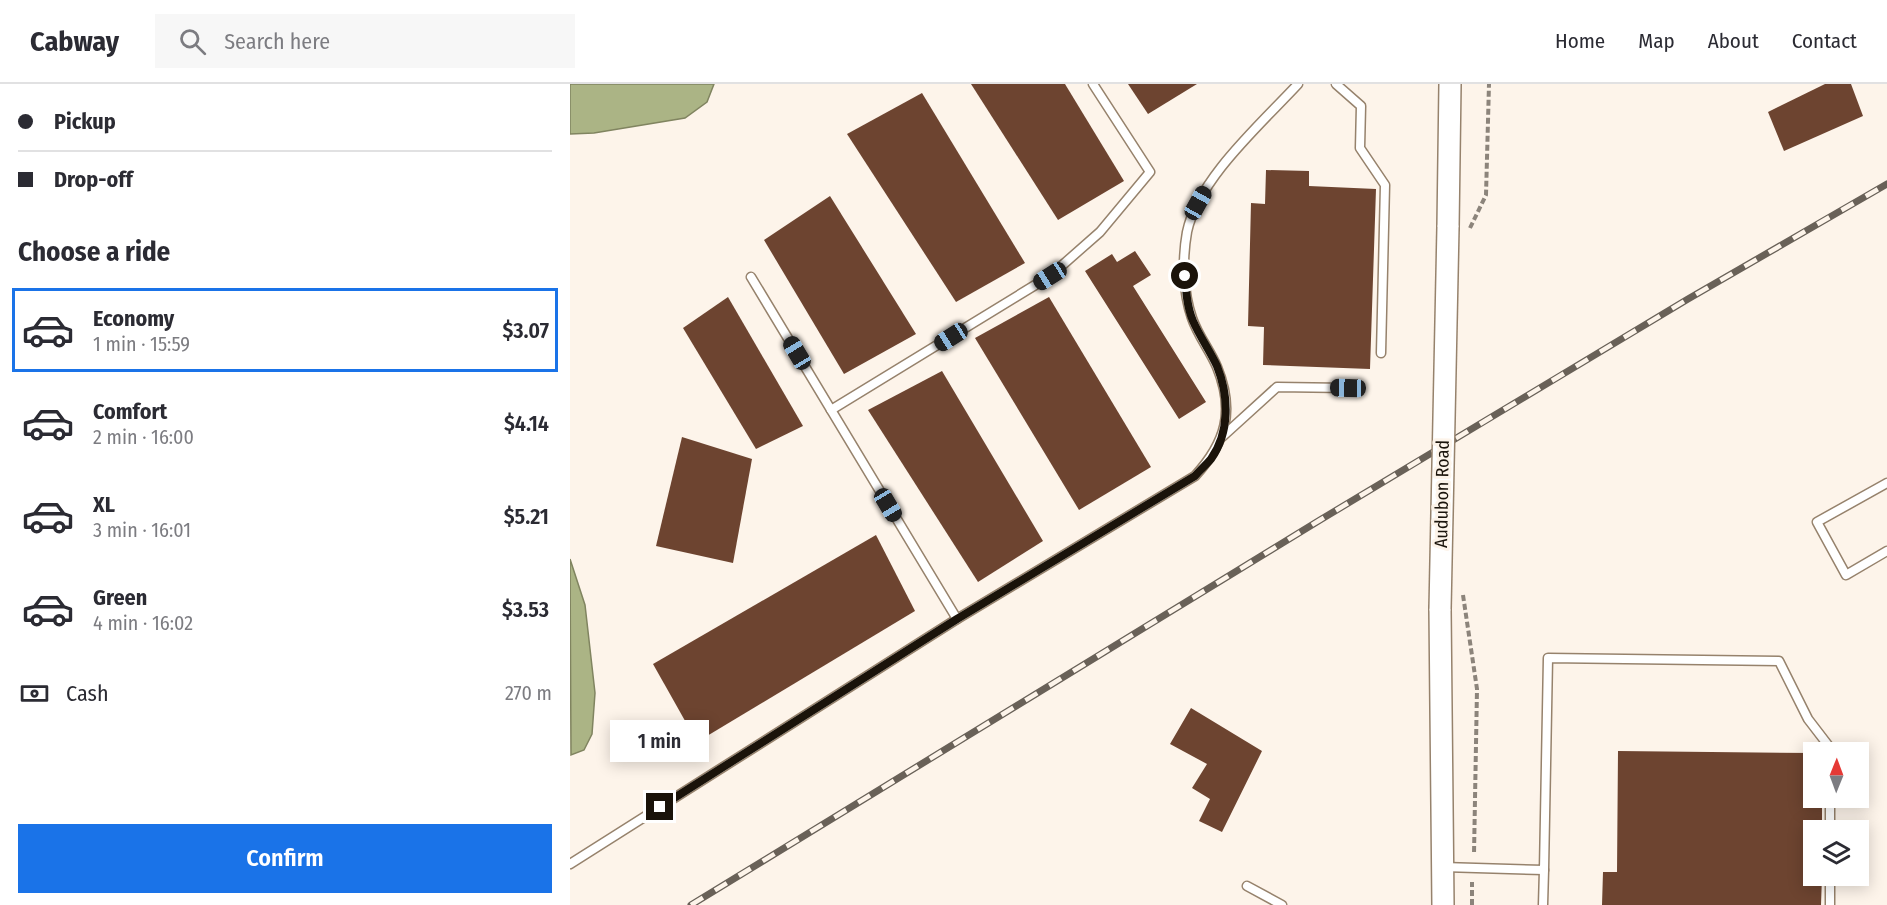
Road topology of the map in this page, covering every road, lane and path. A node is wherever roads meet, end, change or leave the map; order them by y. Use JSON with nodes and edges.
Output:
{"nodes":[{"id":1,"x":1093,"y":84,"type":"edge"},
{"id":2,"x":1298,"y":84,"type":"edge"},
{"id":3,"x":1336,"y":84,"type":"edge"},
{"id":4,"x":1450,"y":84,"type":"edge"},
{"id":5,"x":1489,"y":84,"type":"edge"},
{"id":6,"x":1470,"y":229,"type":"dead end"},
{"id":7,"x":751,"y":277,"type":"dead end"},
{"id":8,"x":1381,"y":353,"type":"dead end"},
{"id":9,"x":1348,"y":388,"type":"dead end"},
{"id":10,"x":831,"y":410,"type":"junction"},
{"id":11,"x":1222,"y":437,"type":"junction"},
{"id":12,"x":1887,"y":483,"type":"edge"},
{"id":13,"x":1887,"y":551,"type":"edge"},
{"id":14,"x":1463,"y":595,"type":"dead end"},
{"id":15,"x":957,"y":619,"type":"junction"},
{"id":16,"x":1826,"y":742,"type":"edge"},
{"id":17,"x":570,"y":864,"type":"edge"},
{"id":18,"x":1442,"y":867,"type":"junction"},
{"id":19,"x":1474,"y":869,"type":"junction"},
{"id":20,"x":1544,"y":870,"type":"junction"},
{"id":21,"x":1247,"y":886,"type":"dead end"},
{"id":22,"x":1830,"y":886,"type":"edge"},
{"id":23,"x":1282,"y":905,"type":"edge"},
{"id":24,"x":1443,"y":905,"type":"edge"},
{"id":25,"x":1472,"y":905,"type":"edge"},
{"id":26,"x":1543,"y":905,"type":"edge"},
{"id":27,"x":1830,"y":905,"type":"edge"}],
"edges":[{"from":1,"to":10,"type":"lane"},
{"from":2,"to":11,"type":"lane"},
{"from":3,"to":8,"type":"lane"},
{"from":4,"to":18,"type":"street","name":"Audubon Road","bridge":true},
{"from":5,"to":6,"type":"path"},
{"from":7,"to":10,"type":"lane"},
{"from":9,"to":11,"type":"lane"},
{"from":10,"to":15,"type":"lane"},
{"from":11,"to":15,"type":"lane"},
{"from":12,"to":13,"type":"lane"},
{"from":14,"to":19,"type":"path"},
{"from":15,"to":17,"type":"lane"},
{"from":16,"to":20,"type":"lane"},
{"from":18,"to":19,"type":"lane"},
{"from":18,"to":24,"type":"street","name":"Audubon Road"},
{"from":19,"to":20,"type":"lane"},
{"from":19,"to":25,"type":"path"},
{"from":20,"to":26,"type":"lane"},
{"from":21,"to":23,"type":"lane"},
{"from":22,"to":27,"type":"lane"}]}
